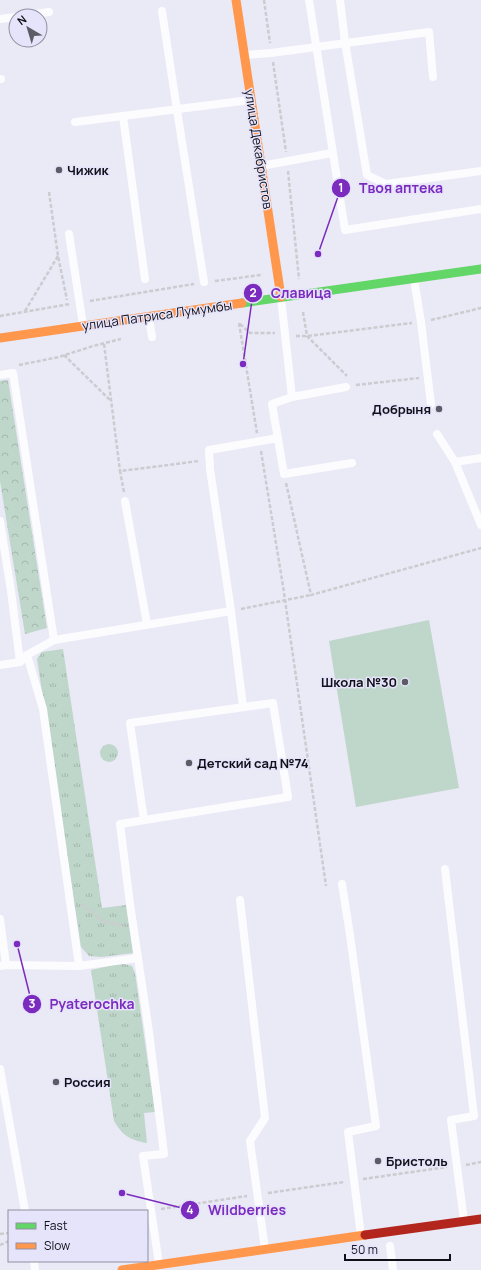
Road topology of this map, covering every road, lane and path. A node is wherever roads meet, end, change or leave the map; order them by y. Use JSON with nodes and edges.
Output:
{"nodes":[{"id":1,"x":236,"y":0,"type":"edge"},
{"id":2,"x":309,"y":0,"type":"edge"},
{"id":3,"x":340,"y":0,"type":"edge"},
{"id":4,"x":162,"y":11,"type":"dead end"},
{"id":5,"x":345,"y":42,"type":"junction"},
{"id":6,"x":317,"y":46,"type":"junction"},
{"id":7,"x":244,"y":55,"type":"junction"},
{"id":8,"x":433,"y":78,"type":"dead end"},
{"id":9,"x":251,"y":100,"type":"junction"},
{"id":10,"x":177,"y":110,"type":"junction"},
{"id":11,"x":123,"y":116,"type":"junction"},
{"id":12,"x":75,"y":122,"type":"dead end"},
{"id":13,"x":332,"y":153,"type":"junction"},
{"id":14,"x":261,"y":166,"type":"junction"},
{"id":15,"x":481,"y":171,"type":"edge"},
{"id":16,"x":49,"y":192,"type":"dead end"},
{"id":17,"x":481,"y":209,"type":"edge"},
{"id":18,"x":69,"y":234,"type":"dead end"},
{"id":19,"x":58,"y":256,"type":"junction"},
{"id":20,"x":481,"y":269,"type":"edge"},
{"id":21,"x":278,"y":274,"type":"junction"},
{"id":22,"x":414,"y":278,"type":"junction"},
{"id":23,"x":145,"y":279,"type":"dead end"},
{"id":24,"x":204,"y":282,"type":"junction"},
{"id":25,"x":281,"y":297,"type":"junction"},
{"id":26,"x":80,"y":303,"type":"junction"},
{"id":27,"x":68,"y":304,"type":"junction"},
{"id":28,"x":481,"y":308,"type":"edge"},
{"id":29,"x":25,"y":312,"type":"junction"},
{"id":30,"x":0,"y":316,"type":"edge"},
{"id":31,"x":149,"y":316,"type":"junction"},
{"id":32,"x":421,"y":322,"type":"junction"},
{"id":33,"x":232,"y":323,"type":"dead end"},
{"id":34,"x":239,"y":323,"type":"junction"},
{"id":35,"x":83,"y":326,"type":"junction"},
{"id":36,"x":286,"y":336,"type":"junction"},
{"id":37,"x":307,"y":336,"type":"junction"},
{"id":38,"x":152,"y":337,"type":"dead end"},
{"id":39,"x":0,"y":338,"type":"edge"},
{"id":40,"x":124,"y":339,"type":"dead end"},
{"id":41,"x":104,"y":344,"type":"junction"},
{"id":42,"x":64,"y":355,"type":"junction"},
{"id":43,"x":15,"y":366,"type":"dead end"},
{"id":44,"x":0,"y":375,"type":"edge"},
{"id":45,"x":428,"y":377,"type":"junction"},
{"id":46,"x":348,"y":383,"type":"junction"},
{"id":47,"x":292,"y":397,"type":"junction"},
{"id":48,"x":111,"y":400,"type":"junction"},
{"id":49,"x":431,"y":404,"type":"dead end"},
{"id":50,"x":437,"y":434,"type":"dead end"},
{"id":51,"x":278,"y":438,"type":"junction"},
{"id":52,"x":259,"y":442,"type":"junction"},
{"id":53,"x":481,"y":458,"type":"edge"},
{"id":54,"x":209,"y":459,"type":"junction"},
{"id":55,"x":455,"y":462,"type":"junction"},
{"id":56,"x":352,"y":463,"type":"dead end"},
{"id":57,"x":120,"y":471,"type":"junction"},
{"id":58,"x":284,"y":474,"type":"junction"},
{"id":59,"x":125,"y":501,"type":"joint"},
{"id":60,"x":0,"y":521,"type":"edge"},
{"id":61,"x":481,"y":525,"type":"edge"},
{"id":62,"x":481,"y":548,"type":"edge"},
{"id":63,"x":311,"y":595,"type":"junction"},
{"id":64,"x":284,"y":600,"type":"junction"},
{"id":65,"x":231,"y":611,"type":"junction"},
{"id":66,"x":147,"y":624,"type":"junction"},
{"id":67,"x":54,"y":640,"type":"junction"},
{"id":68,"x":27,"y":655,"type":"junction"},
{"id":69,"x":20,"y":662,"type":"junction"},
{"id":70,"x":0,"y":665,"type":"edge"},
{"id":71,"x":243,"y":706,"type":"junction"},
{"id":72,"x":144,"y":820,"type":"junction"},
{"id":73,"x":445,"y":869,"type":"dead end"},
{"id":74,"x":342,"y":884,"type":"dead end"},
{"id":75,"x":326,"y":886,"type":"dead end"},
{"id":76,"x":69,"y":894,"type":"junction"},
{"id":77,"x":240,"y":900,"type":"dead end"},
{"id":78,"x":0,"y":919,"type":"edge"},
{"id":79,"x":134,"y":928,"type":"junction"},
{"id":80,"x":138,"y":958,"type":"junction"},
{"id":81,"x":3,"y":966,"type":"edge"},
{"id":82,"x":79,"y":966,"type":"junction"},
{"id":83,"x":0,"y":1069,"type":"edge"},
{"id":84,"x":481,"y":1162,"type":"edge"},
{"id":85,"x":456,"y":1166,"type":"junction"},
{"id":86,"x":353,"y":1180,"type":"junction"},
{"id":87,"x":258,"y":1195,"type":"junction"},
{"id":88,"x":25,"y":1210,"type":"edge"},
{"id":89,"x":152,"y":1210,"type":"junction"},
{"id":90,"x":481,"y":1219,"type":"edge"},
{"id":91,"x":464,"y":1225,"type":"junction"},
{"id":92,"x":389,"y":1232,"type":"junction"},
{"id":93,"x":361,"y":1240,"type":"junction"},
{"id":94,"x":390,"y":1246,"type":"joint"},
{"id":95,"x":266,"y":1253,"type":"junction"},
{"id":96,"x":160,"y":1267,"type":"edge"},
{"id":97,"x":122,"y":1270,"type":"edge"},
{"id":98,"x":393,"y":1270,"type":"edge"}],
"edges":[{"from":1,"to":7,"type":"street","name":"улица Декабристов"},
{"from":2,"to":6,"type":"lane"},
{"from":3,"to":5,"type":"lane"},
{"from":4,"to":10,"type":"lane"},
{"from":5,"to":6,"type":"lane"},
{"from":5,"to":8,"type":"lane"},
{"from":5,"to":15,"type":"lane"},
{"from":6,"to":7,"type":"lane"},
{"from":6,"to":13,"type":"lane"},
{"from":7,"to":9,"type":"street","name":"улица Декабристов"},
{"from":9,"to":10,"type":"lane"},
{"from":9,"to":14,"type":"street","name":"улица Декабристов"},
{"from":10,"to":11,"type":"lane"},
{"from":10,"to":24,"type":"lane"},
{"from":11,"to":12,"type":"lane"},
{"from":11,"to":23,"type":"lane"},
{"from":13,"to":14,"type":"lane"},
{"from":13,"to":17,"type":"lane"},
{"from":14,"to":21,"type":"street","name":"улица Декабристов"},
{"from":16,"to":19,"type":"path"},
{"from":18,"to":26,"type":"lane"},
{"from":19,"to":27,"type":"path"},
{"from":19,"to":29,"type":"path"},
{"from":20,"to":22,"type":"street","name":"улица Патриса Лумумбы"},
{"from":21,"to":24,"type":"path"},
{"from":21,"to":25,"type":"street","name":"улица Декабристов"},
{"from":22,"to":25,"type":"street","name":"улица Патриса Лумумбы"},
{"from":22,"to":32,"type":"lane"},
{"from":24,"to":26,"type":"path"},
{"from":25,"to":31,"type":"street","name":"улица Патриса Лумумбы"},
{"from":25,"to":36,"type":"lane"},
{"from":26,"to":27,"type":"path"},
{"from":26,"to":35,"type":"lane"},
{"from":27,"to":29,"type":"path"},
{"from":28,"to":32,"type":"path"},
{"from":29,"to":30,"type":"path"},
{"from":31,"to":35,"type":"street","name":"улица Патриса Лумумбы"},
{"from":31,"to":38,"type":"lane"},
{"from":32,"to":37,"type":"path"},
{"from":32,"to":45,"type":"lane"},
{"from":33,"to":34,"type":"path"},
{"from":34,"to":36,"type":"path"},
{"from":34,"to":52,"type":"path"},
{"from":35,"to":39,"type":"street","name":"улица Патриса Лумумбы"},
{"from":36,"to":37,"type":"path"},
{"from":36,"to":47,"type":"lane"},
{"from":37,"to":46,"type":"path"},
{"from":40,"to":41,"type":"path"},
{"from":41,"to":42,"type":"path"},
{"from":41,"to":48,"type":"path"},
{"from":42,"to":43,"type":"path"},
{"from":42,"to":48,"type":"path"},
{"from":44,"to":67,"type":"lane"},
{"from":45,"to":46,"type":"path"},
{"from":45,"to":49,"type":"lane"},
{"from":46,"to":47,"type":"lane"},
{"from":47,"to":51,"type":"lane"},
{"from":48,"to":57,"type":"path"},
{"from":50,"to":55,"type":"lane"},
{"from":51,"to":52,"type":"lane"},
{"from":51,"to":58,"type":"lane"},
{"from":52,"to":54,"type":"lane"},
{"from":52,"to":64,"type":"path"},
{"from":53,"to":55,"type":"lane"},
{"from":54,"to":57,"type":"path"},
{"from":54,"to":65,"type":"lane"},
{"from":55,"to":61,"type":"lane"},
{"from":56,"to":58,"type":"lane"},
{"from":57,"to":59,"type":"path"},
{"from":58,"to":63,"type":"path"},
{"from":59,"to":66,"type":"lane"},
{"from":60,"to":69,"type":"lane"},
{"from":62,"to":63,"type":"path"},
{"from":63,"to":64,"type":"path"},
{"from":64,"to":65,"type":"path"},
{"from":64,"to":75,"type":"path"},
{"from":65,"to":66,"type":"lane"},
{"from":65,"to":71,"type":"lane"},
{"from":66,"to":67,"type":"lane"},
{"from":67,"to":68,"type":"lane"},
{"from":68,"to":69,"type":"lane"},
{"from":68,"to":76,"type":"lane"},
{"from":69,"to":70,"type":"lane"},
{"from":71,"to":72,"type":"lane"},
{"from":71,"to":72,"type":"lane"},
{"from":72,"to":79,"type":"lane"},
{"from":73,"to":85,"type":"lane"},
{"from":74,"to":86,"type":"lane"},
{"from":76,"to":79,"type":"path"},
{"from":76,"to":82,"type":"lane"},
{"from":77,"to":87,"type":"lane"},
{"from":78,"to":81,"type":"lane"},
{"from":79,"to":80,"type":"lane"},
{"from":80,"to":82,"type":"lane"},
{"from":80,"to":89,"type":"lane"},
{"from":81,"to":82,"type":"lane"},
{"from":83,"to":88,"type":"lane"},
{"from":84,"to":85,"type":"path"},
{"from":85,"to":86,"type":"path"},
{"from":85,"to":91,"type":"lane"},
{"from":86,"to":87,"type":"path"},
{"from":86,"to":93,"type":"lane"},
{"from":87,"to":89,"type":"path"},
{"from":87,"to":95,"type":"lane"},
{"from":89,"to":96,"type":"lane"},
{"from":90,"to":91,"type":"street"},
{"from":91,"to":92,"type":"street"},
{"from":92,"to":93,"type":"street"},
{"from":92,"to":94,"type":"street"},
{"from":93,"to":95,"type":"street"},
{"from":94,"to":98,"type":"lane"},
{"from":95,"to":96,"type":"street"},
{"from":96,"to":97,"type":"street"}]}
